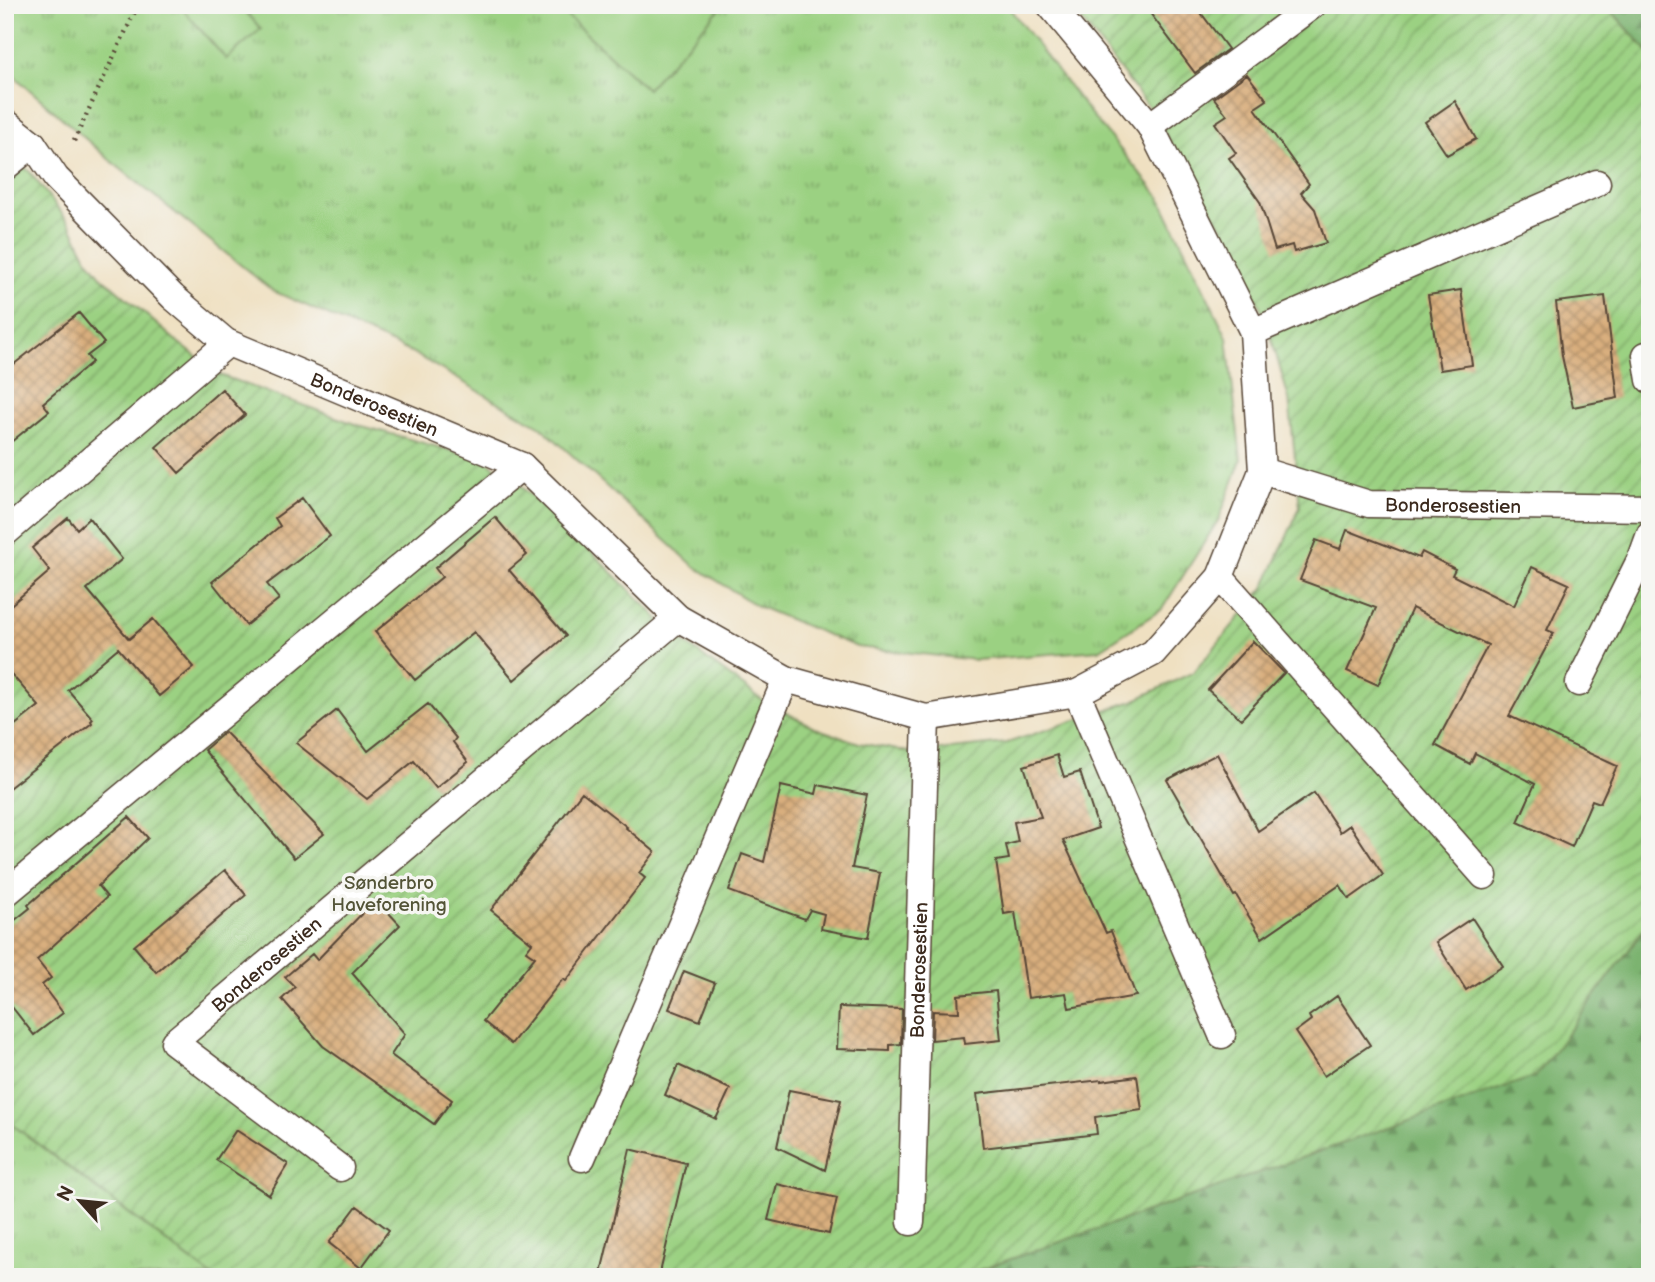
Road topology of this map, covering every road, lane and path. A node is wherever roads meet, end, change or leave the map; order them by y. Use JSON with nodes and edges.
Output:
{"nodes":[{"id":1,"x":138,"y":5,"type":"edge"},
{"id":2,"x":1050,"y":5,"type":"edge"},
{"id":3,"x":1313,"y":5,"type":"edge"},
{"id":4,"x":5,"y":122,"type":"edge"},
{"id":5,"x":1150,"y":126,"type":"junction"},
{"id":6,"x":33,"y":144,"type":"junction"},
{"id":7,"x":5,"y":167,"type":"edge"},
{"id":8,"x":56,"y":178,"type":"junction"},
{"id":9,"x":1597,"y":183,"type":"dead end"},
{"id":10,"x":1253,"y":332,"type":"junction"},
{"id":11,"x":228,"y":343,"type":"junction"},
{"id":12,"x":522,"y":466,"type":"junction"},
{"id":13,"x":1262,"y":471,"type":"junction"},
{"id":14,"x":1650,"y":508,"type":"edge"},
{"id":15,"x":5,"y":533,"type":"edge"},
{"id":16,"x":1650,"y":534,"type":"edge"},
{"id":17,"x":1220,"y":578,"type":"junction"},
{"id":18,"x":678,"y":618,"type":"junction"},
{"id":19,"x":786,"y":679,"type":"junction"},
{"id":20,"x":1579,"y":683,"type":"dead end"},
{"id":21,"x":1077,"y":693,"type":"junction"},
{"id":22,"x":926,"y":718,"type":"junction"},
{"id":23,"x":1484,"y":876,"type":"dead end"},
{"id":24,"x":5,"y":894,"type":"edge"},
{"id":25,"x":1222,"y":1035,"type":"dead end"},
{"id":26,"x":582,"y":1158,"type":"dead end"},
{"id":27,"x":340,"y":1168,"type":"dead end"},
{"id":28,"x":911,"y":1222,"type":"dead end"}],
"edges":[{"from":1,"to":8,"type":"path"},
{"from":2,"to":5,"type":"lane","name":"Bonderosestien"},
{"from":3,"to":5,"type":"lane"},
{"from":4,"to":6,"type":"lane","name":"Bonderosestien"},
{"from":5,"to":10,"type":"lane","name":"Bonderosestien"},
{"from":6,"to":7,"type":"lane"},
{"from":6,"to":8,"type":"lane","name":"Bonderosestien"},
{"from":8,"to":11,"type":"lane","name":"Bonderosestien"},
{"from":9,"to":10,"type":"lane"},
{"from":10,"to":13,"type":"lane","name":"Bonderosestien"},
{"from":11,"to":12,"type":"lane","name":"Bonderosestien"},
{"from":11,"to":15,"type":"lane"},
{"from":12,"to":18,"type":"lane","name":"Bonderosestien"},
{"from":12,"to":24,"type":"lane"},
{"from":13,"to":14,"type":"lane","name":"Bonderosestien"},
{"from":13,"to":17,"type":"lane","name":"Bonderosestien"},
{"from":16,"to":20,"type":"lane"},
{"from":17,"to":21,"type":"lane","name":"Bonderosestien"},
{"from":17,"to":23,"type":"lane"},
{"from":18,"to":19,"type":"lane","name":"Bonderosestien"},
{"from":18,"to":27,"type":"lane","name":"Bonderosestien"},
{"from":19,"to":22,"type":"lane","name":"Bonderosestien"},
{"from":19,"to":26,"type":"lane"},
{"from":21,"to":22,"type":"lane","name":"Bonderosestien"},
{"from":21,"to":25,"type":"lane"},
{"from":22,"to":28,"type":"lane","name":"Bonderosestien"}]}
